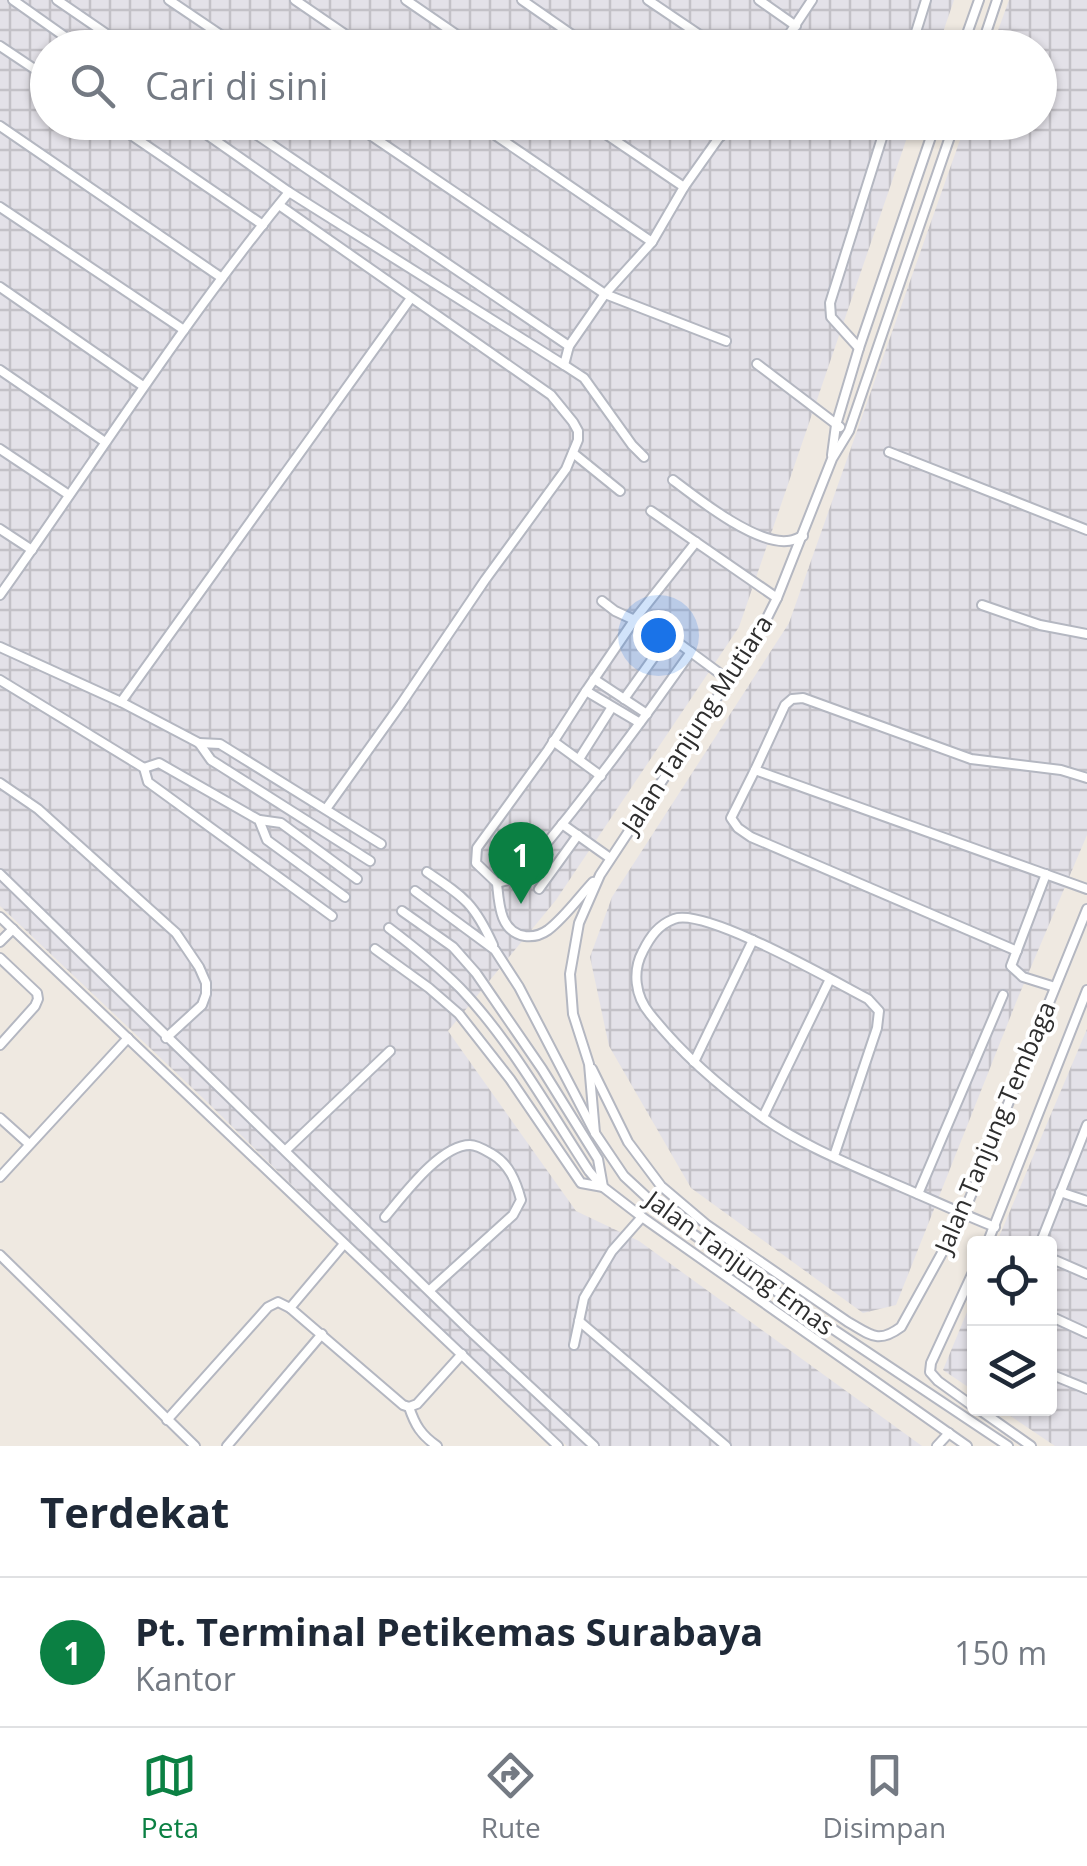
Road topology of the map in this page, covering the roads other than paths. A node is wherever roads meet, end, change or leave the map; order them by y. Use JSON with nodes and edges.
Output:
{"nodes":[{"id":1,"x":12,"y":0,"type":"edge"},
{"id":2,"x":57,"y":0,"type":"edge"},
{"id":3,"x":170,"y":0,"type":"edge"},
{"id":4,"x":295,"y":0,"type":"edge"},
{"id":5,"x":406,"y":0,"type":"edge"},
{"id":6,"x":522,"y":0,"type":"edge"},
{"id":7,"x":648,"y":0,"type":"edge"},
{"id":8,"x":759,"y":0,"type":"edge"},
{"id":9,"x":812,"y":0,"type":"edge"},
{"id":10,"x":926,"y":0,"type":"edge"},
{"id":11,"x":979,"y":0,"type":"edge"},
{"id":12,"x":997,"y":0,"type":"edge"},
{"id":13,"x":796,"y":26,"type":"junction"},
{"id":14,"x":55,"y":30,"type":"edge"},
{"id":15,"x":101,"y":30,"type":"edge"},
{"id":16,"x":214,"y":30,"type":"edge"},
{"id":17,"x":339,"y":30,"type":"edge"},
{"id":18,"x":450,"y":30,"type":"edge"},
{"id":19,"x":565,"y":30,"type":"edge"},
{"id":20,"x":692,"y":30,"type":"edge"},
{"id":21,"x":793,"y":30,"type":"edge"},
{"id":22,"x":917,"y":30,"type":"edge"},
{"id":23,"x":968,"y":30,"type":"edge"},
{"id":24,"x":986,"y":30,"type":"edge"},
{"id":25,"x":0,"y":46,"type":"edge"},
{"id":26,"x":30,"y":66,"type":"edge"},
{"id":27,"x":0,"y":126,"type":"edge"},
{"id":28,"x":138,"y":140,"type":"edge"},
{"id":29,"x":215,"y":140,"type":"edge"},
{"id":30,"x":265,"y":140,"type":"edge"},
{"id":31,"x":378,"y":140,"type":"edge"},
{"id":32,"x":502,"y":140,"type":"edge"},
{"id":33,"x":614,"y":140,"type":"edge"},
{"id":34,"x":718,"y":140,"type":"edge"},
{"id":35,"x":881,"y":140,"type":"edge"},
{"id":36,"x":930,"y":140,"type":"edge"},
{"id":37,"x":948,"y":140,"type":"edge"},
{"id":38,"x":684,"y":188,"type":"junction"},
{"id":39,"x":289,"y":192,"type":"junction"},
{"id":40,"x":279,"y":205,"type":"junction"},
{"id":41,"x":0,"y":207,"type":"edge"},
{"id":42,"x":263,"y":225,"type":"junction"},
{"id":43,"x":652,"y":242,"type":"junction"},
{"id":44,"x":222,"y":278,"type":"junction"},
{"id":45,"x":0,"y":286,"type":"edge"},
{"id":46,"x":605,"y":294,"type":"junction"},
{"id":47,"x":411,"y":298,"type":"junction"},
{"id":48,"x":184,"y":330,"type":"junction"},
{"id":49,"x":726,"y":341,"type":"dead end"},
{"id":50,"x":568,"y":346,"type":"junction"},
{"id":51,"x":859,"y":348,"type":"junction"},
{"id":52,"x":564,"y":364,"type":"junction"},
{"id":53,"x":757,"y":364,"type":"dead end"},
{"id":54,"x":0,"y":370,"type":"edge"},
{"id":55,"x":143,"y":386,"type":"junction"},
{"id":56,"x":836,"y":425,"type":"junction"},
{"id":57,"x":849,"y":431,"type":"junction"},
{"id":58,"x":106,"y":442,"type":"junction"},
{"id":59,"x":0,"y":449,"type":"edge"},
{"id":60,"x":889,"y":452,"type":"dead end"},
{"id":61,"x":573,"y":454,"type":"junction"},
{"id":62,"x":644,"y":457,"type":"dead end"},
{"id":63,"x":832,"y":459,"type":"junction"},
{"id":64,"x":673,"y":480,"type":"dead end"},
{"id":65,"x":620,"y":490,"type":"dead end"},
{"id":66,"x":69,"y":494,"type":"junction"},
{"id":67,"x":651,"y":511,"type":"dead end"},
{"id":68,"x":0,"y":529,"type":"edge"},
{"id":69,"x":1087,"y":530,"type":"edge"},
{"id":70,"x":803,"y":536,"type":"junction"},
{"id":71,"x":696,"y":542,"type":"junction"},
{"id":72,"x":32,"y":550,"type":"junction"},
{"id":73,"x":0,"y":595,"type":"edge"},
{"id":74,"x":777,"y":598,"type":"junction"},
{"id":75,"x":602,"y":601,"type":"dead end"},
{"id":76,"x":982,"y":605,"type":"dead end"},
{"id":77,"x":635,"y":619,"type":"junction"},
{"id":78,"x":1087,"y":634,"type":"edge"},
{"id":79,"x":669,"y":636,"type":"junction"},
{"id":80,"x":0,"y":647,"type":"edge"},
{"id":81,"x":691,"y":652,"type":"junction"},
{"id":82,"x":594,"y":679,"type":"junction"},
{"id":83,"x":0,"y":680,"type":"edge"},
{"id":84,"x":730,"y":680,"type":"junction"},
{"id":85,"x":586,"y":690,"type":"junction"},
{"id":86,"x":624,"y":699,"type":"junction"},
{"id":87,"x":122,"y":702,"type":"junction"},
{"id":88,"x":612,"y":707,"type":"junction"},
{"id":89,"x":648,"y":714,"type":"junction"},
{"id":90,"x":640,"y":723,"type":"junction"},
{"id":91,"x":553,"y":741,"type":"junction"},
{"id":92,"x":200,"y":743,"type":"junction"},
{"id":93,"x":579,"y":760,"type":"junction"},
{"id":94,"x":144,"y":768,"type":"junction"},
{"id":95,"x":755,"y":770,"type":"junction"},
{"id":96,"x":601,"y":776,"type":"junction"},
{"id":97,"x":1087,"y":778,"type":"edge"},
{"id":98,"x":0,"y":784,"type":"edge"},
{"id":99,"x":326,"y":810,"type":"junction"},
{"id":100,"x":260,"y":820,"type":"junction"},
{"id":101,"x":562,"y":824,"type":"junction"},
{"id":102,"x":578,"y":836,"type":"junction"},
{"id":103,"x":381,"y":844,"type":"dead end"},
{"id":104,"x":610,"y":858,"type":"junction"},
{"id":105,"x":370,"y":861,"type":"dead end"},
{"id":106,"x":427,"y":872,"type":"dead end"},
{"id":107,"x":0,"y":874,"type":"edge"},
{"id":108,"x":1046,"y":874,"type":"junction"},
{"id":109,"x":600,"y":875,"type":"junction"},
{"id":110,"x":357,"y":878,"type":"dead end"},
{"id":111,"x":496,"y":883,"type":"junction"},
{"id":112,"x":1087,"y":888,"type":"edge"},
{"id":113,"x":539,"y":889,"type":"dead end"},
{"id":114,"x":415,"y":891,"type":"dead end"},
{"id":115,"x":346,"y":897,"type":"dead end"},
{"id":116,"x":1087,"y":909,"type":"edge"},
{"id":117,"x":402,"y":910,"type":"dead end"},
{"id":118,"x":332,"y":916,"type":"dead end"},
{"id":119,"x":0,"y":917,"type":"edge"},
{"id":120,"x":389,"y":928,"type":"dead end"},
{"id":121,"x":13,"y":929,"type":"junction"},
{"id":122,"x":753,"y":940,"type":"junction"},
{"id":123,"x":0,"y":942,"type":"edge"},
{"id":124,"x":375,"y":949,"type":"dead end"},
{"id":125,"x":496,"y":950,"type":"junction"},
{"id":126,"x":1017,"y":951,"type":"junction"},
{"id":127,"x":0,"y":958,"type":"edge"},
{"id":128,"x":830,"y":979,"type":"junction"},
{"id":129,"x":1055,"y":987,"type":"junction"},
{"id":130,"x":1087,"y":990,"type":"edge"},
{"id":131,"x":1003,"y":995,"type":"dead end"},
{"id":132,"x":128,"y":1038,"type":"junction"},
{"id":133,"x":166,"y":1038,"type":"junction"},
{"id":134,"x":0,"y":1045,"type":"edge"},
{"id":135,"x":390,"y":1051,"type":"dead end"},
{"id":136,"x":694,"y":1062,"type":"junction"},
{"id":137,"x":589,"y":1064,"type":"junction"},
{"id":138,"x":763,"y":1117,"type":"junction"},
{"id":139,"x":0,"y":1118,"type":"edge"},
{"id":140,"x":1087,"y":1125,"type":"edge"},
{"id":141,"x":595,"y":1133,"type":"junction"},
{"id":142,"x":29,"y":1144,"type":"junction"},
{"id":143,"x":286,"y":1150,"type":"junction"},
{"id":144,"x":834,"y":1156,"type":"junction"},
{"id":145,"x":0,"y":1177,"type":"edge"},
{"id":146,"x":602,"y":1187,"type":"junction"},
{"id":147,"x":1060,"y":1192,"type":"junction"},
{"id":148,"x":918,"y":1194,"type":"junction"},
{"id":149,"x":1087,"y":1202,"type":"edge"},
{"id":150,"x":963,"y":1215,"type":"junction"},
{"id":151,"x":385,"y":1217,"type":"dead end"},
{"id":152,"x":642,"y":1217,"type":"junction"},
{"id":153,"x":995,"y":1227,"type":"junction"},
{"id":154,"x":991,"y":1236,"type":"edge"},
{"id":155,"x":1043,"y":1236,"type":"edge"},
{"id":156,"x":344,"y":1244,"type":"junction"},
{"id":157,"x":0,"y":1255,"type":"edge"},
{"id":158,"x":1057,"y":1261,"type":"edge"},
{"id":159,"x":1087,"y":1274,"type":"edge"},
{"id":160,"x":967,"y":1285,"type":"edge"},
{"id":161,"x":430,"y":1290,"type":"junction"},
{"id":162,"x":290,"y":1308,"type":"junction"},
{"id":163,"x":1057,"y":1319,"type":"edge"},
{"id":164,"x":579,"y":1321,"type":"junction"},
{"id":165,"x":322,"y":1334,"type":"junction"},
{"id":166,"x":1087,"y":1334,"type":"edge"},
{"id":167,"x":574,"y":1344,"type":"dead end"},
{"id":168,"x":462,"y":1354,"type":"junction"},
{"id":169,"x":1057,"y":1377,"type":"edge"},
{"id":170,"x":1087,"y":1390,"type":"edge"},
{"id":171,"x":967,"y":1402,"type":"edge"},
{"id":172,"x":409,"y":1406,"type":"junction"},
{"id":173,"x":987,"y":1416,"type":"edge"},
{"id":174,"x":167,"y":1420,"type":"junction"},
{"id":175,"x":950,"y":1434,"type":"junction"},
{"id":176,"x":195,"y":1446,"type":"edge"},
{"id":177,"x":227,"y":1446,"type":"edge"},
{"id":178,"x":437,"y":1446,"type":"edge"},
{"id":179,"x":558,"y":1446,"type":"edge"},
{"id":180,"x":594,"y":1446,"type":"edge"},
{"id":181,"x":726,"y":1446,"type":"edge"},
{"id":182,"x":937,"y":1446,"type":"edge"},
{"id":183,"x":967,"y":1446,"type":"edge"},
{"id":184,"x":1008,"y":1446,"type":"edge"},
{"id":185,"x":1030,"y":1446,"type":"edge"}],
"edges":[{"from":1,"to":14,"type":"lane"},
{"from":2,"to":15,"type":"lane"},
{"from":3,"to":16,"type":"lane"},
{"from":4,"to":17,"type":"lane"},
{"from":5,"to":18,"type":"lane"},
{"from":6,"to":19,"type":"lane"},
{"from":7,"to":20,"type":"lane"},
{"from":8,"to":13,"type":"lane"},
{"from":9,"to":13,"type":"lane"},
{"from":10,"to":22,"type":"lane"},
{"from":11,"to":23,"type":"lane"},
{"from":12,"to":24,"type":"lane"},
{"from":13,"to":21,"type":"lane"},
{"from":25,"to":26,"type":"lane"},
{"from":27,"to":44,"type":"lane"},
{"from":28,"to":42,"type":"lane"},
{"from":29,"to":39,"type":"lane"},
{"from":30,"to":50,"type":"lane"},
{"from":31,"to":46,"type":"lane"},
{"from":32,"to":43,"type":"lane"},
{"from":33,"to":38,"type":"lane"},
{"from":34,"to":38,"type":"lane"},
{"from":35,"to":51,"type":"lane"},
{"from":36,"to":51,"type":"lane","name":"Jalan Tanjung Mutiara"},
{"from":37,"to":57,"type":"lane","name":"Jalan Tanjung Mutiara"},
{"from":38,"to":43,"type":"lane"},
{"from":39,"to":40,"type":"lane"},
{"from":39,"to":52,"type":"lane"},
{"from":40,"to":42,"type":"lane"},
{"from":40,"to":47,"type":"lane"},
{"from":41,"to":48,"type":"lane"},
{"from":42,"to":44,"type":"lane"},
{"from":43,"to":46,"type":"lane"},
{"from":44,"to":48,"type":"lane"},
{"from":45,"to":55,"type":"lane"},
{"from":46,"to":49,"type":"lane"},
{"from":46,"to":50,"type":"lane"},
{"from":47,"to":61,"type":"lane"},
{"from":47,"to":87,"type":"lane"},
{"from":48,"to":55,"type":"lane"},
{"from":50,"to":52,"type":"lane"},
{"from":51,"to":56,"type":"lane","name":"Jalan Tanjung Mutiara"},
{"from":52,"to":62,"type":"lane"},
{"from":53,"to":56,"type":"lane"},
{"from":54,"to":58,"type":"lane"},
{"from":55,"to":58,"type":"lane"},
{"from":56,"to":57,"type":"lane"},
{"from":56,"to":63,"type":"lane","name":"Jalan Tanjung Mutiara"},
{"from":57,"to":63,"type":"lane","name":"Jalan Tanjung Mutiara"},
{"from":58,"to":66,"type":"lane"},
{"from":59,"to":66,"type":"lane"},
{"from":60,"to":69,"type":"lane"},
{"from":61,"to":65,"type":"lane"},
{"from":61,"to":99,"type":"lane"},
{"from":63,"to":70,"type":"lane","name":"Jalan Tanjung Mutiara"},
{"from":64,"to":70,"type":"lane"},
{"from":66,"to":72,"type":"lane"},
{"from":67,"to":71,"type":"lane"},
{"from":68,"to":72,"type":"lane"},
{"from":70,"to":74,"type":"lane","name":"Jalan Tanjung Mutiara"},
{"from":71,"to":74,"type":"lane"},
{"from":71,"to":77,"type":"lane"},
{"from":72,"to":73,"type":"lane"},
{"from":74,"to":84,"type":"lane","name":"Jalan Tanjung Mutiara"},
{"from":75,"to":77,"type":"lane"},
{"from":76,"to":78,"type":"lane"},
{"from":77,"to":79,"type":"lane"},
{"from":77,"to":82,"type":"lane"},
{"from":79,"to":81,"type":"lane"},
{"from":79,"to":86,"type":"lane"},
{"from":80,"to":87,"type":"lane"},
{"from":81,"to":84,"type":"lane"},
{"from":81,"to":89,"type":"lane"},
{"from":82,"to":85,"type":"lane"},
{"from":82,"to":86,"type":"lane"},
{"from":83,"to":94,"type":"lane"},
{"from":84,"to":104,"type":"lane","name":"Jalan Tanjung Mutiara"},
{"from":85,"to":88,"type":"lane"},
{"from":85,"to":91,"type":"lane"},
{"from":86,"to":89,"type":"lane"},
{"from":87,"to":92,"type":"lane"},
{"from":88,"to":90,"type":"lane"},
{"from":88,"to":93,"type":"lane"},
{"from":89,"to":90,"type":"lane"},
{"from":90,"to":96,"type":"lane"},
{"from":91,"to":93,"type":"lane"},
{"from":91,"to":111,"type":"lane"},
{"from":92,"to":99,"type":"lane"},
{"from":92,"to":105,"type":"lane"},
{"from":93,"to":96,"type":"lane"},
{"from":94,"to":100,"type":"lane"},
{"from":94,"to":118,"type":"lane"},
{"from":95,"to":97,"type":"lane"},
{"from":95,"to":108,"type":"lane"},
{"from":95,"to":126,"type":"lane"},
{"from":96,"to":101,"type":"lane"},
{"from":98,"to":133,"type":"lane"},
{"from":99,"to":103,"type":"lane"},
{"from":100,"to":110,"type":"lane"},
{"from":100,"to":115,"type":"lane"},
{"from":101,"to":102,"type":"lane"},
{"from":101,"to":111,"type":"lane"},
{"from":102,"to":104,"type":"lane"},
{"from":102,"to":113,"type":"lane"},
{"from":104,"to":109,"type":"lane","name":"Jalan Tanjung Mutiara"},
{"from":106,"to":125,"type":"lane"},
{"from":107,"to":133,"type":"lane"},
{"from":108,"to":112,"type":"lane"},
{"from":108,"to":126,"type":"lane"},
{"from":109,"to":111,"type":"lane","name":"Jalan Tanjung Mutiara"},
{"from":109,"to":137,"type":"lane","name":"Jalan Tanjung Mutiara"},
{"from":114,"to":125,"type":"lane","name":"Jalan Tanjung Emas"},
{"from":116,"to":129,"type":"lane","name":"Jalan Tanjung Tembaga"},
{"from":117,"to":146,"type":"lane"},
{"from":119,"to":121,"type":"lane"},
{"from":120,"to":146,"type":"lane"},
{"from":121,"to":123,"type":"lane"},
{"from":121,"to":132,"type":"lane"},
{"from":122,"to":128,"type":"lane"},
{"from":122,"to":136,"type":"lane"},
{"from":122,"to":136,"type":"lane"},
{"from":124,"to":146,"type":"lane","name":"Jalan Tanjung Emas"},
{"from":125,"to":141,"type":"lane","name":"Jalan Tanjung Emas"},
{"from":126,"to":129,"type":"lane"},
{"from":127,"to":134,"type":"lane"},
{"from":128,"to":138,"type":"lane"},
{"from":128,"to":144,"type":"lane"},
{"from":129,"to":150,"type":"lane","name":"Jalan Tanjung Tembaga"},
{"from":130,"to":153,"type":"lane","name":"Jalan Tanjung Tembaga"},
{"from":131,"to":148,"type":"lane"},
{"from":132,"to":142,"type":"lane"},
{"from":132,"to":156,"type":"lane"},
{"from":133,"to":143,"type":"lane"},
{"from":135,"to":143,"type":"lane"},
{"from":136,"to":138,"type":"lane"},
{"from":137,"to":141,"type":"lane","name":"Jalan Tanjung Mutiara"},
{"from":137,"to":150,"type":"lane","name":"Jalan Tanjung Tembaga"},
{"from":138,"to":144,"type":"lane"},
{"from":139,"to":142,"type":"lane"},
{"from":140,"to":147,"type":"lane"},
{"from":141,"to":184,"type":"lane","name":"Jalan Tanjung Emas"},
{"from":142,"to":145,"type":"lane"},
{"from":143,"to":161,"type":"lane"},
{"from":144,"to":148,"type":"lane"},
{"from":146,"to":152,"type":"lane","name":"Jalan Tanjung Emas"},
{"from":147,"to":149,"type":"lane"},
{"from":147,"to":155,"type":"lane"},
{"from":148,"to":150,"type":"lane"},
{"from":150,"to":153,"type":"lane"},
{"from":151,"to":161,"type":"lane"},
{"from":152,"to":164,"type":"lane"},
{"from":152,"to":175,"type":"lane","name":"Jalan Tanjung Emas"},
{"from":153,"to":154,"type":"lane","name":"Jalan Tanjung Tembaga"},
{"from":156,"to":162,"type":"lane"},
{"from":156,"to":168,"type":"lane"},
{"from":157,"to":174,"type":"lane"},
{"from":158,"to":159,"type":"lane"},
{"from":160,"to":171,"type":"lane","name":"Jalan Tanjung Tembaga"},
{"from":161,"to":180,"type":"lane"},
{"from":162,"to":165,"type":"lane"},
{"from":162,"to":174,"type":"lane"},
{"from":163,"to":166,"type":"lane"},
{"from":164,"to":167,"type":"lane"},
{"from":164,"to":181,"type":"lane"},
{"from":165,"to":172,"type":"lane"},
{"from":165,"to":177,"type":"lane"},
{"from":168,"to":172,"type":"lane"},
{"from":168,"to":179,"type":"lane"},
{"from":169,"to":170,"type":"lane"},
{"from":172,"to":178,"type":"lane"},
{"from":173,"to":185,"type":"lane"},
{"from":174,"to":176,"type":"lane"},
{"from":175,"to":182,"type":"lane"},
{"from":175,"to":183,"type":"lane","name":"Jalan Tanjung Emas"}]}
